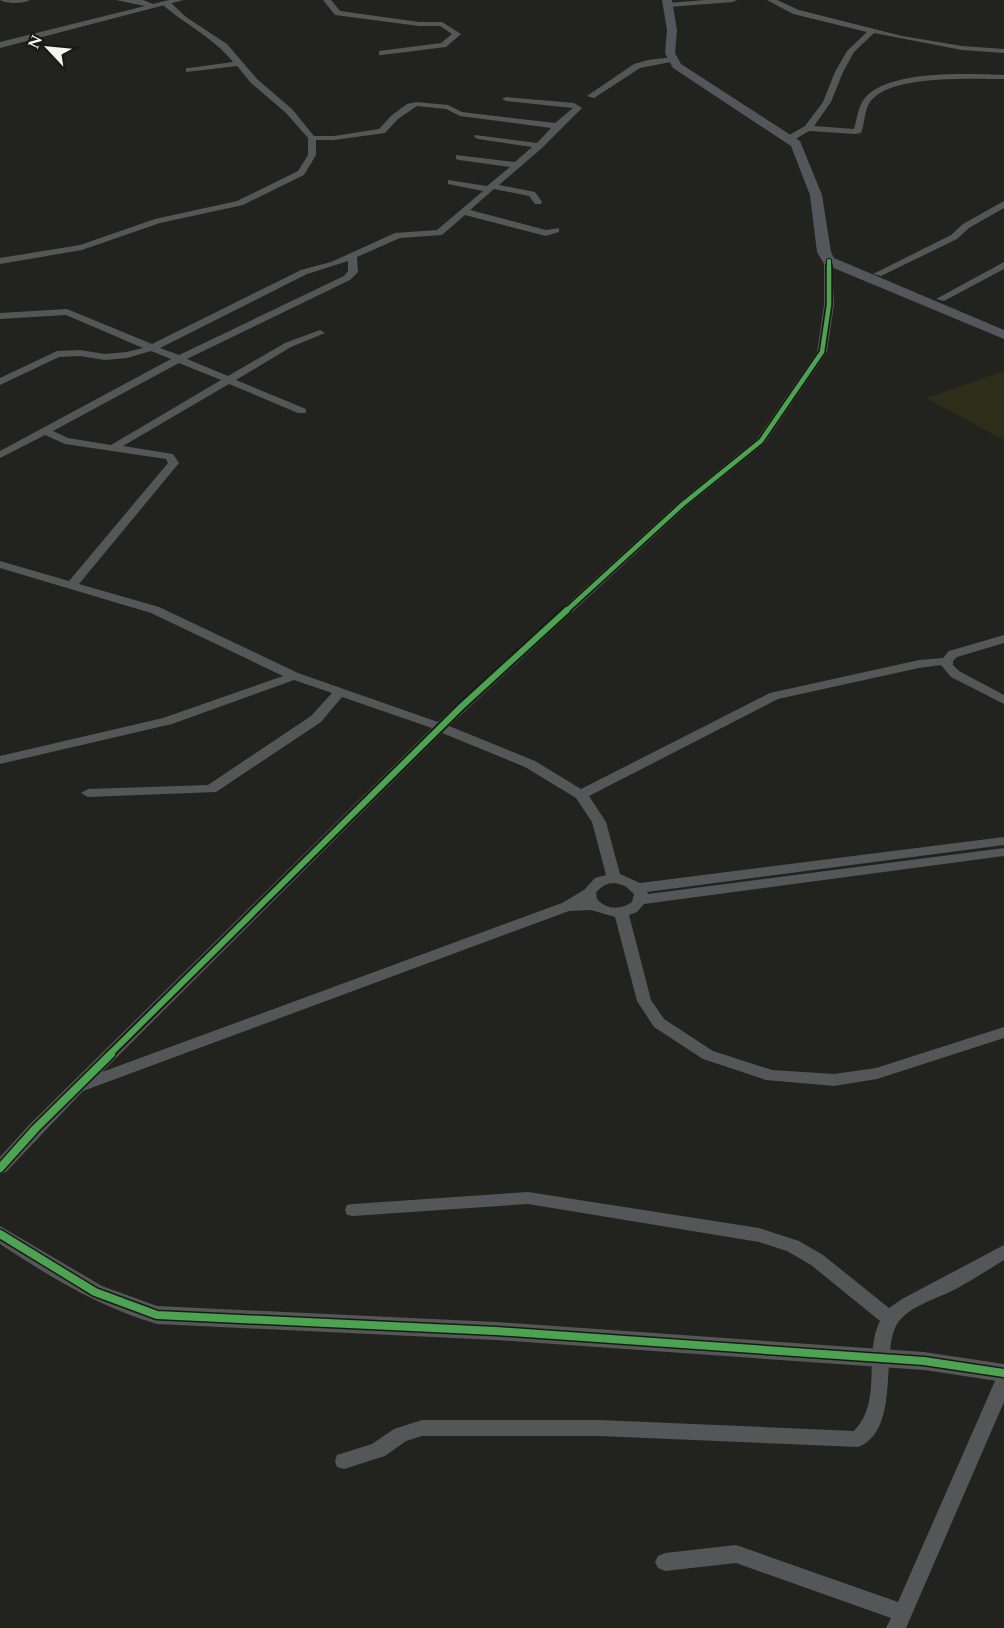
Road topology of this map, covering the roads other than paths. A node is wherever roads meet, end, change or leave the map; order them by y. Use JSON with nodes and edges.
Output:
{"nodes":[{"id":1,"x":2,"y":0,"type":"edge"},
{"id":2,"x":26,"y":0,"type":"edge"},
{"id":3,"x":120,"y":0,"type":"edge"},
{"id":4,"x":180,"y":0,"type":"edge"},
{"id":5,"x":327,"y":0,"type":"edge"},
{"id":6,"x":733,"y":0,"type":"edge"},
{"id":7,"x":771,"y":0,"type":"edge"},
{"id":8,"x":668,"y":2,"type":"edge"},
{"id":9,"x":166,"y":3,"type":"junction"},
{"id":10,"x":154,"y":6,"type":"junction"},
{"id":11,"x":872,"y":31,"type":"junction"},
{"id":12,"x":0,"y":45,"type":"edge"},
{"id":13,"x":1004,"y":51,"type":"edge"},
{"id":14,"x":382,"y":53,"type":"dead end"},
{"id":15,"x":673,"y":59,"type":"junction"},
{"id":16,"x":239,"y":63,"type":"junction"},
{"id":17,"x":189,"y":70,"type":"dead end"},
{"id":18,"x":1004,"y":77,"type":"edge"},
{"id":19,"x":591,"y":96,"type":"dead end"},
{"id":20,"x":506,"y":99,"type":"dead end"},
{"id":21,"x":557,"y":126,"type":"junction"},
{"id":22,"x":808,"y":128,"type":"junction"},
{"id":23,"x":478,"y":137,"type":"dead end"},
{"id":24,"x":312,"y":138,"type":"junction"},
{"id":25,"x":789,"y":139,"type":"junction"},
{"id":26,"x":539,"y":146,"type":"junction"},
{"id":27,"x":459,"y":158,"type":"dead end"},
{"id":28,"x":515,"y":165,"type":"junction"},
{"id":29,"x":451,"y":182,"type":"dead end"},
{"id":30,"x":489,"y":187,"type":"junction"},
{"id":31,"x":538,"y":202,"type":"dead end"},
{"id":32,"x":1004,"y":204,"type":"edge"},
{"id":33,"x":462,"y":211,"type":"junction"},
{"id":34,"x":556,"y":230,"type":"dead end"},
{"id":35,"x":827,"y":256,"type":"junction"},
{"id":36,"x":352,"y":257,"type":"junction"},
{"id":37,"x":0,"y":261,"type":"edge"},
{"id":38,"x":1004,"y":266,"type":"edge"},
{"id":39,"x":878,"y":274,"type":"junction"},
{"id":40,"x":941,"y":299,"type":"junction"},
{"id":41,"x":0,"y":316,"type":"edge"},
{"id":42,"x":1004,"y":326,"type":"edge"},
{"id":43,"x":320,"y":333,"type":"dead end"},
{"id":44,"x":1004,"y":335,"type":"edge"},
{"id":45,"x":152,"y":348,"type":"junction"},
{"id":46,"x":179,"y":359,"type":"junction"},
{"id":47,"x":227,"y":380,"type":"junction"},
{"id":48,"x":0,"y":382,"type":"edge"},
{"id":49,"x":302,"y":411,"type":"dead end"},
{"id":50,"x":44,"y":431,"type":"junction"},
{"id":51,"x":113,"y":448,"type":"junction"},
{"id":52,"x":0,"y":455,"type":"edge"},
{"id":53,"x":0,"y":564,"type":"edge"},
{"id":54,"x":72,"y":585,"type":"junction"},
{"id":55,"x":1004,"y":639,"type":"edge"},
{"id":56,"x":947,"y":661,"type":"junction"},
{"id":57,"x":294,"y":676,"type":"junction"},
{"id":58,"x":339,"y":693,"type":"junction"},
{"id":59,"x":1004,"y":700,"type":"edge"},
{"id":60,"x":441,"y":727,"type":"junction"},
{"id":61,"x":0,"y":760,"type":"edge"},
{"id":62,"x":88,"y":793,"type":"dead end"},
{"id":63,"x":581,"y":795,"type":"junction"},
{"id":64,"x":1004,"y":841,"type":"edge"},
{"id":65,"x":1004,"y":852,"type":"edge"},
{"id":66,"x":948,"y":854,"type":"junction"},
{"id":67,"x":614,"y":878,"type":"junction"},
{"id":68,"x":639,"y":894,"type":"junction"},
{"id":69,"x":592,"y":899,"type":"junction"},
{"id":70,"x":621,"y":912,"type":"junction"},
{"id":71,"x":1004,"y":1032,"type":"edge"},
{"id":72,"x":80,"y":1087,"type":"junction"},
{"id":73,"x":0,"y":1168,"type":"edge"},
{"id":74,"x":353,"y":1210,"type":"dead end"},
{"id":75,"x":1,"y":1236,"type":"edge"},
{"id":76,"x":1004,"y":1252,"type":"edge"},
{"id":77,"x":890,"y":1319,"type":"junction"},
{"id":78,"x":882,"y":1358,"type":"junction"},
{"id":79,"x":1004,"y":1373,"type":"edge"},
{"id":80,"x":1004,"y":1381,"type":"edge"},
{"id":81,"x":344,"y":1461,"type":"dead end"},
{"id":82,"x":664,"y":1562,"type":"dead end"},
{"id":83,"x":899,"y":1621,"type":"edge"}],
"edges":[{"from":1,"to":2,"type":"street"},
{"from":3,"to":10,"type":"street"},
{"from":4,"to":9,"type":"street"},
{"from":5,"to":14,"type":"street"},
{"from":6,"to":8,"type":"street"},
{"from":7,"to":11,"type":"street"},
{"from":8,"to":15,"type":"main road"},
{"from":9,"to":10,"type":"street"},
{"from":9,"to":16,"type":"street"},
{"from":10,"to":12,"type":"street"},
{"from":11,"to":13,"type":"street"},
{"from":11,"to":22,"type":"street"},
{"from":15,"to":19,"type":"street"},
{"from":15,"to":25,"type":"main road"},
{"from":16,"to":17,"type":"street"},
{"from":16,"to":24,"type":"street"},
{"from":18,"to":22,"type":"street"},
{"from":20,"to":21,"type":"street"},
{"from":21,"to":24,"type":"street"},
{"from":21,"to":26,"type":"street"},
{"from":22,"to":25,"type":"street"},
{"from":23,"to":26,"type":"street"},
{"from":24,"to":37,"type":"street"},
{"from":25,"to":35,"type":"main road"},
{"from":26,"to":28,"type":"street"},
{"from":27,"to":28,"type":"street"},
{"from":28,"to":30,"type":"street"},
{"from":29,"to":30,"type":"street"},
{"from":30,"to":31,"type":"street"},
{"from":30,"to":33,"type":"street"},
{"from":32,"to":39,"type":"street"},
{"from":33,"to":34,"type":"street"},
{"from":33,"to":36,"type":"street"},
{"from":35,"to":39,"type":"main road"},
{"from":35,"to":44,"type":"main road"},
{"from":35,"to":60,"type":"street"},
{"from":36,"to":45,"type":"street"},
{"from":36,"to":46,"type":"street"},
{"from":38,"to":40,"type":"street"},
{"from":39,"to":40,"type":"main road"},
{"from":40,"to":42,"type":"main road"},
{"from":41,"to":45,"type":"street"},
{"from":43,"to":47,"type":"street"},
{"from":45,"to":46,"type":"street"},
{"from":45,"to":48,"type":"street"},
{"from":46,"to":47,"type":"street"},
{"from":46,"to":50,"type":"street"},
{"from":47,"to":49,"type":"street"},
{"from":47,"to":51,"type":"street"},
{"from":50,"to":51,"type":"street"},
{"from":50,"to":52,"type":"street"},
{"from":51,"to":54,"type":"street"},
{"from":53,"to":54,"type":"street"},
{"from":54,"to":57,"type":"street"},
{"from":55,"to":56,"type":"street"},
{"from":56,"to":59,"type":"street"},
{"from":56,"to":63,"type":"street"},
{"from":57,"to":58,"type":"street"},
{"from":57,"to":61,"type":"street"},
{"from":58,"to":60,"type":"street"},
{"from":58,"to":62,"type":"street"},
{"from":60,"to":63,"type":"street"},
{"from":60,"to":72,"type":"street"},
{"from":63,"to":67,"type":"street"},
{"from":64,"to":66,"type":"street"},
{"from":65,"to":66,"type":"street"},
{"from":66,"to":68,"type":"street"},
{"from":67,"to":68,"type":"street"},
{"from":67,"to":69,"type":"street"},
{"from":68,"to":70,"type":"street"},
{"from":69,"to":70,"type":"street"},
{"from":69,"to":72,"type":"street"},
{"from":70,"to":71,"type":"street"},
{"from":72,"to":73,"type":"street"},
{"from":74,"to":77,"type":"street"},
{"from":75,"to":78,"type":"street"},
{"from":76,"to":77,"type":"street"},
{"from":77,"to":78,"type":"street"},
{"from":78,"to":79,"type":"street"},
{"from":78,"to":81,"type":"street"},
{"from":80,"to":83,"type":"street"},
{"from":82,"to":83,"type":"street"}]}
